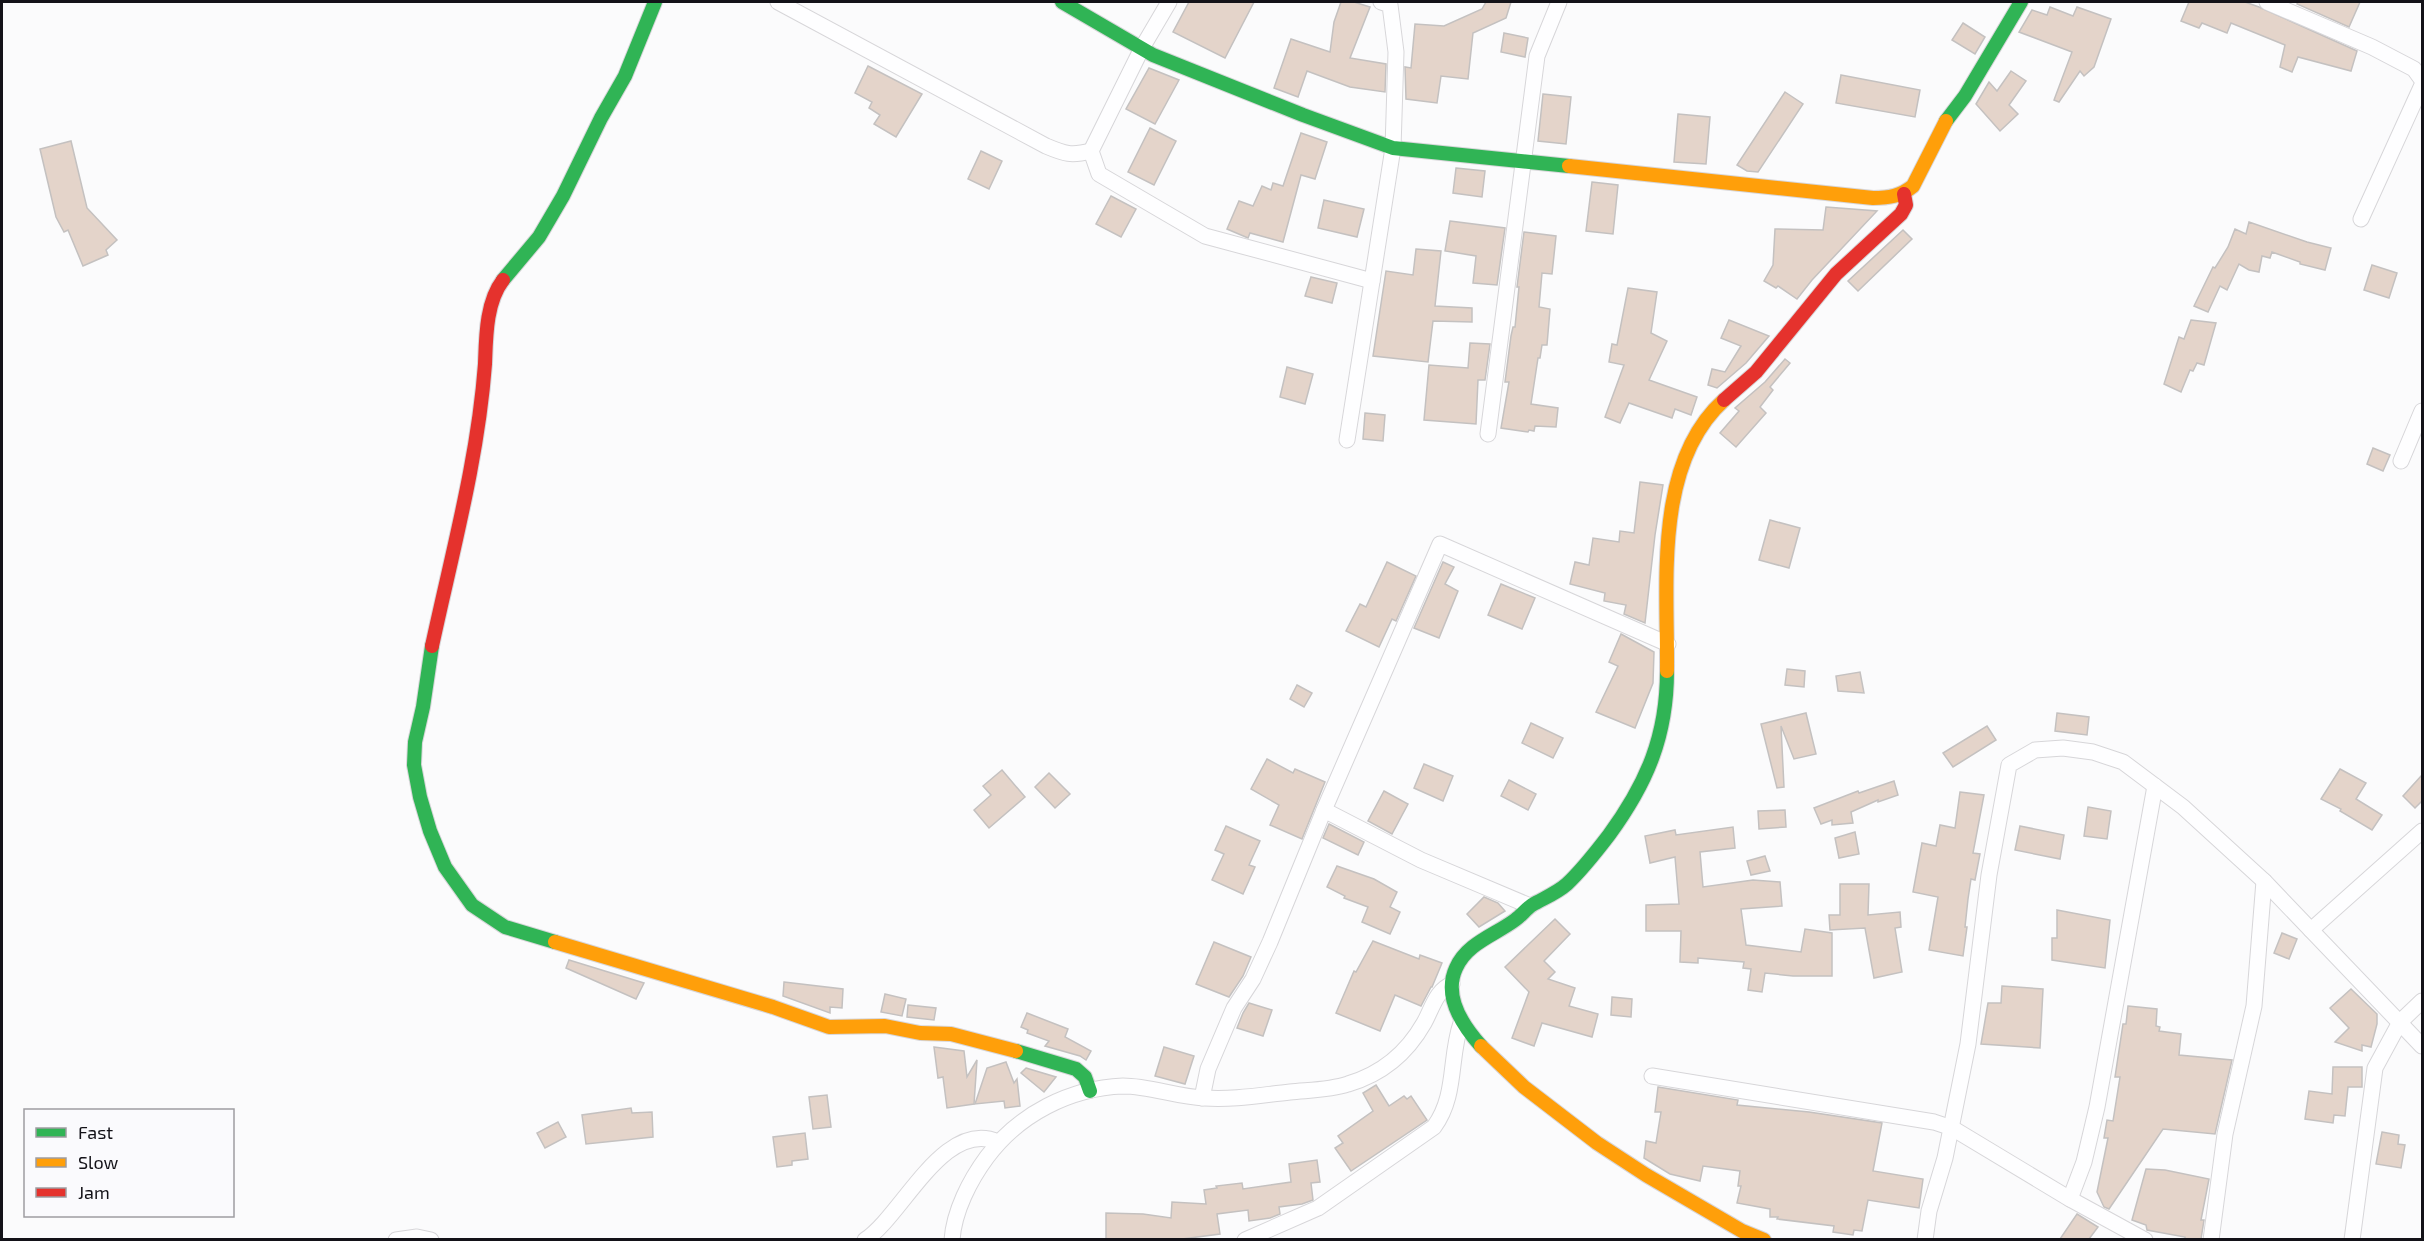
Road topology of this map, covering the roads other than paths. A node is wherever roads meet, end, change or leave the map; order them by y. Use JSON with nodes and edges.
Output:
{"nodes":[{"id":1,"x":655,"y":2,"type":"edge"},
{"id":2,"x":778,"y":2,"type":"edge"},
{"id":3,"x":1062,"y":2,"type":"edge"},
{"id":4,"x":1169,"y":2,"type":"edge"},
{"id":5,"x":1381,"y":2,"type":"edge"},
{"id":6,"x":1559,"y":2,"type":"edge"},
{"id":7,"x":2021,"y":2,"type":"edge"},
{"id":8,"x":2267,"y":2,"type":"edge"},
{"id":9,"x":1142,"y":48,"type":"junction"},
{"id":10,"x":2422,"y":80,"type":"edge"},
{"id":11,"x":2422,"y":85,"type":"edge"},
{"id":12,"x":1393,"y":148,"type":"junction"},
{"id":13,"x":1091,"y":151,"type":"junction"},
{"id":14,"x":1524,"y":162,"type":"junction"},
{"id":15,"x":1904,"y":194,"type":"junction"},
{"id":16,"x":2361,"y":219,"type":"dead end"},
{"id":17,"x":1372,"y":281,"type":"junction"},
{"id":18,"x":2422,"y":411,"type":"edge"},
{"id":19,"x":1488,"y":434,"type":"dead end"},
{"id":20,"x":1347,"y":440,"type":"dead end"},
{"id":21,"x":2401,"y":461,"type":"dead end"},
{"id":22,"x":1668,"y":644,"type":"junction"},
{"id":23,"x":2155,"y":786,"type":"junction"},
{"id":24,"x":1324,"y":810,"type":"junction"},
{"id":25,"x":2422,"y":831,"type":"edge"},
{"id":26,"x":2264,"y":881,"type":"junction"},
{"id":27,"x":1530,"y":906,"type":"junction"},
{"id":28,"x":2311,"y":930,"type":"junction"},
{"id":29,"x":1452,"y":984,"type":"junction"},
{"id":30,"x":2422,"y":1001,"type":"edge"},
{"id":31,"x":2400,"y":1022,"type":"junction"},
{"id":32,"x":1461,"y":1023,"type":"junction"},
{"id":33,"x":2422,"y":1046,"type":"edge"},
{"id":34,"x":1652,"y":1076,"type":"dead end"},
{"id":35,"x":1090,"y":1091,"type":"junction"},
{"id":36,"x":1202,"y":1098,"type":"junction"},
{"id":37,"x":1952,"y":1128,"type":"junction"},
{"id":38,"x":998,"y":1142,"type":"junction"},
{"id":39,"x":2070,"y":1199,"type":"junction"},
{"id":40,"x":396,"y":1239,"type":"edge"},
{"id":41,"x":431,"y":1239,"type":"edge"},
{"id":42,"x":865,"y":1239,"type":"edge"},
{"id":43,"x":952,"y":1239,"type":"edge"},
{"id":44,"x":1245,"y":1239,"type":"edge"},
{"id":45,"x":1764,"y":1239,"type":"edge"},
{"id":46,"x":1926,"y":1239,"type":"edge"},
{"id":47,"x":2145,"y":1239,"type":"edge"},
{"id":48,"x":2211,"y":1239,"type":"edge"},
{"id":49,"x":2352,"y":1239,"type":"edge"}],
"edges":[{"from":1,"to":35,"type":"street"},
{"from":2,"to":13,"type":"street"},
{"from":3,"to":9,"type":"street"},
{"from":4,"to":9,"type":"street"},
{"from":5,"to":12,"type":"street"},
{"from":6,"to":14,"type":"street"},
{"from":7,"to":15,"type":"street"},
{"from":8,"to":10,"type":"street"},
{"from":9,"to":12,"type":"street"},
{"from":9,"to":13,"type":"street"},
{"from":11,"to":16,"type":"street"},
{"from":12,"to":14,"type":"street"},
{"from":12,"to":17,"type":"street"},
{"from":13,"to":17,"type":"street"},
{"from":14,"to":15,"type":"street"},
{"from":14,"to":19,"type":"street"},
{"from":15,"to":22,"type":"street"},
{"from":17,"to":20,"type":"street"},
{"from":18,"to":21,"type":"street"},
{"from":22,"to":24,"type":"street"},
{"from":22,"to":27,"type":"street"},
{"from":23,"to":26,"type":"street"},
{"from":23,"to":37,"type":"street"},
{"from":23,"to":39,"type":"street"},
{"from":24,"to":27,"type":"street"},
{"from":24,"to":36,"type":"street"},
{"from":25,"to":28,"type":"street"},
{"from":26,"to":28,"type":"street"},
{"from":26,"to":48,"type":"street"},
{"from":27,"to":29,"type":"street"},
{"from":28,"to":31,"type":"street"},
{"from":29,"to":32,"type":"street"},
{"from":29,"to":36,"type":"street"},
{"from":30,"to":31,"type":"street"},
{"from":31,"to":33,"type":"street"},
{"from":31,"to":49,"type":"street"},
{"from":32,"to":44,"type":"street"},
{"from":32,"to":45,"type":"street"},
{"from":34,"to":37,"type":"street"},
{"from":35,"to":36,"type":"street"},
{"from":35,"to":38,"type":"street"},
{"from":37,"to":39,"type":"street"},
{"from":37,"to":46,"type":"street"},
{"from":38,"to":42,"type":"street"},
{"from":38,"to":43,"type":"street"},
{"from":39,"to":47,"type":"street"},
{"from":40,"to":41,"type":"street"}]}
